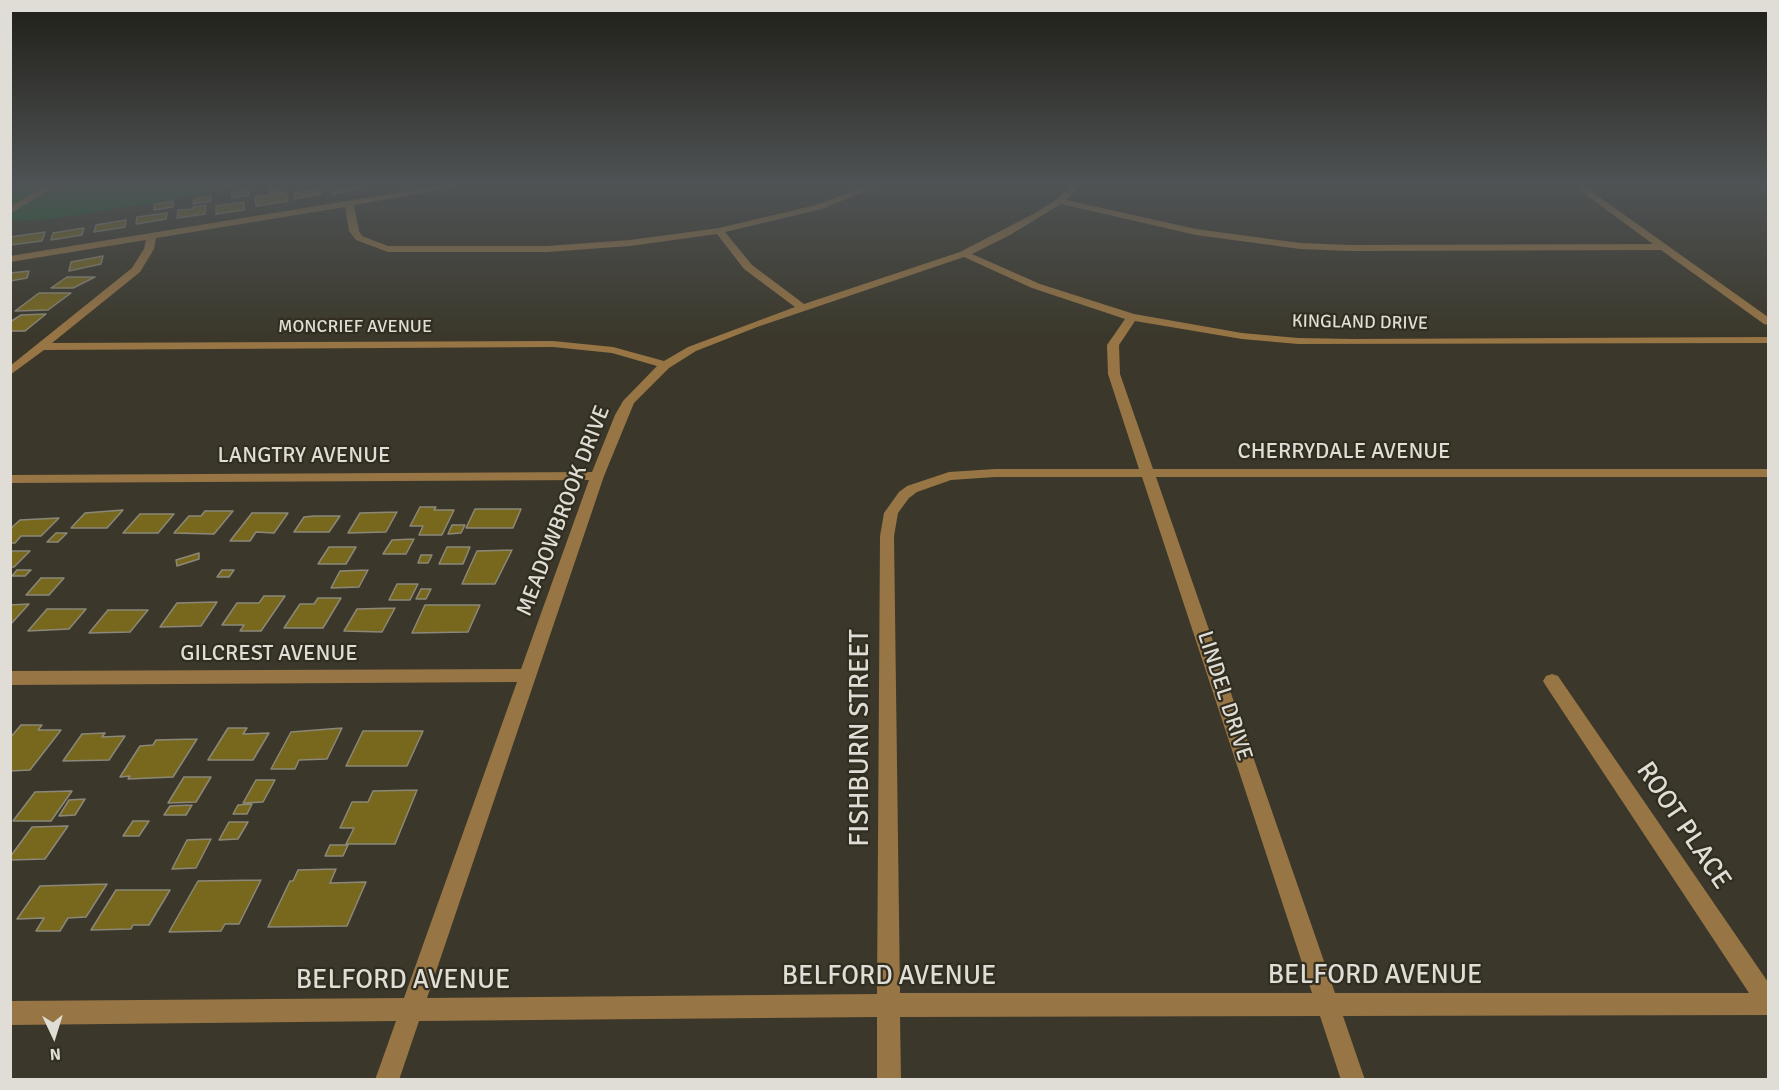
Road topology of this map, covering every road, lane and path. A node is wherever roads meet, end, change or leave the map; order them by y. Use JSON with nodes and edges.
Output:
{"nodes":[{"id":1,"x":159,"y":235,"type":"edge"},
{"id":2,"x":357,"y":235,"type":"edge"},
{"id":3,"x":688,"y":235,"type":"edge"},
{"id":4,"x":722,"y":235,"type":"edge"},
{"id":5,"x":1005,"y":235,"type":"edge"},
{"id":6,"x":1220,"y":235,"type":"edge"},
{"id":7,"x":1645,"y":235,"type":"edge"},
{"id":8,"x":152,"y":236,"type":"junction"},
{"id":9,"x":1662,"y":247,"type":"junction"},
{"id":10,"x":964,"y":254,"type":"junction"},
{"id":11,"x":10,"y":259,"type":"edge"},
{"id":12,"x":804,"y":309,"type":"junction"},
{"id":13,"x":1132,"y":317,"type":"junction"},
{"id":14,"x":1768,"y":322,"type":"edge"},
{"id":15,"x":1768,"y":340,"type":"edge"},
{"id":16,"x":43,"y":347,"type":"junction"},
{"id":17,"x":665,"y":365,"type":"junction"},
{"id":18,"x":10,"y":372,"type":"edge"},
{"id":19,"x":1148,"y":473,"type":"junction"},
{"id":20,"x":1768,"y":473,"type":"edge"},
{"id":21,"x":597,"y":476,"type":"junction"},
{"id":22,"x":10,"y":479,"type":"edge"},
{"id":23,"x":921,"y":484,"type":"joint"},
{"id":24,"x":527,"y":675,"type":"junction"},
{"id":25,"x":10,"y":678,"type":"edge"},
{"id":26,"x":1552,"y":681,"type":"dead end"},
{"id":27,"x":1768,"y":1003,"type":"edge"},
{"id":28,"x":889,"y":1005,"type":"junction"},
{"id":29,"x":1327,"y":1005,"type":"junction"},
{"id":30,"x":412,"y":1009,"type":"junction"},
{"id":31,"x":10,"y":1013,"type":"edge"},
{"id":32,"x":387,"y":1080,"type":"edge"},
{"id":33,"x":889,"y":1080,"type":"edge"},
{"id":34,"x":1353,"y":1080,"type":"edge"}],
"edges":[{"from":1,"to":8,"type":"street"},
{"from":2,"to":3,"type":"street"},
{"from":4,"to":12,"type":"street"},
{"from":5,"to":10,"type":"street","name":"MEADOWBROOK DRIVE"},
{"from":6,"to":9,"type":"street"},
{"from":7,"to":9,"type":"street"},
{"from":8,"to":11,"type":"street"},
{"from":8,"to":16,"type":"street"},
{"from":9,"to":14,"type":"street"},
{"from":10,"to":12,"type":"street","name":"MEADOWBROOK DRIVE"},
{"from":10,"to":13,"type":"street","name":"KINGLAND DRIVE"},
{"from":12,"to":17,"type":"street","name":"MEADOWBROOK DRIVE"},
{"from":13,"to":15,"type":"street","name":"KINGLAND DRIVE"},
{"from":13,"to":19,"type":"street","name":"LINDEL DRIVE"},
{"from":16,"to":17,"type":"street","name":"MONCRIEF AVENUE"},
{"from":16,"to":18,"type":"street"},
{"from":17,"to":21,"type":"street","name":"MEADOWBROOK DRIVE"},
{"from":19,"to":20,"type":"street","name":"CHERRYDALE AVENUE"},
{"from":19,"to":23,"type":"street","name":"CHERRYDALE AVENUE"},
{"from":19,"to":29,"type":"street","name":"LINDEL DRIVE"},
{"from":21,"to":22,"type":"street","name":"LANGTRY AVENUE"},
{"from":21,"to":24,"type":"street","name":"MEADOWBROOK DRIVE"},
{"from":23,"to":28,"type":"street","name":"FISHBURN STREET"},
{"from":24,"to":25,"type":"street","name":"GILCREST AVENUE"},
{"from":24,"to":30,"type":"street","name":"MEADOWBROOK DRIVE"},
{"from":26,"to":27,"type":"street","name":"ROOT PLACE"},
{"from":27,"to":29,"type":"street","name":"BELFORD AVENUE"},
{"from":28,"to":29,"type":"street","name":"BELFORD AVENUE"},
{"from":28,"to":30,"type":"street","name":"BELFORD AVENUE"},
{"from":28,"to":33,"type":"street","name":"FISHBURN STREET"},
{"from":29,"to":34,"type":"street","name":"LINDEL DRIVE"},
{"from":30,"to":31,"type":"street","name":"BELFORD AVENUE"},
{"from":30,"to":32,"type":"street","name":"MEADOWBROOK DRIVE"}]}
